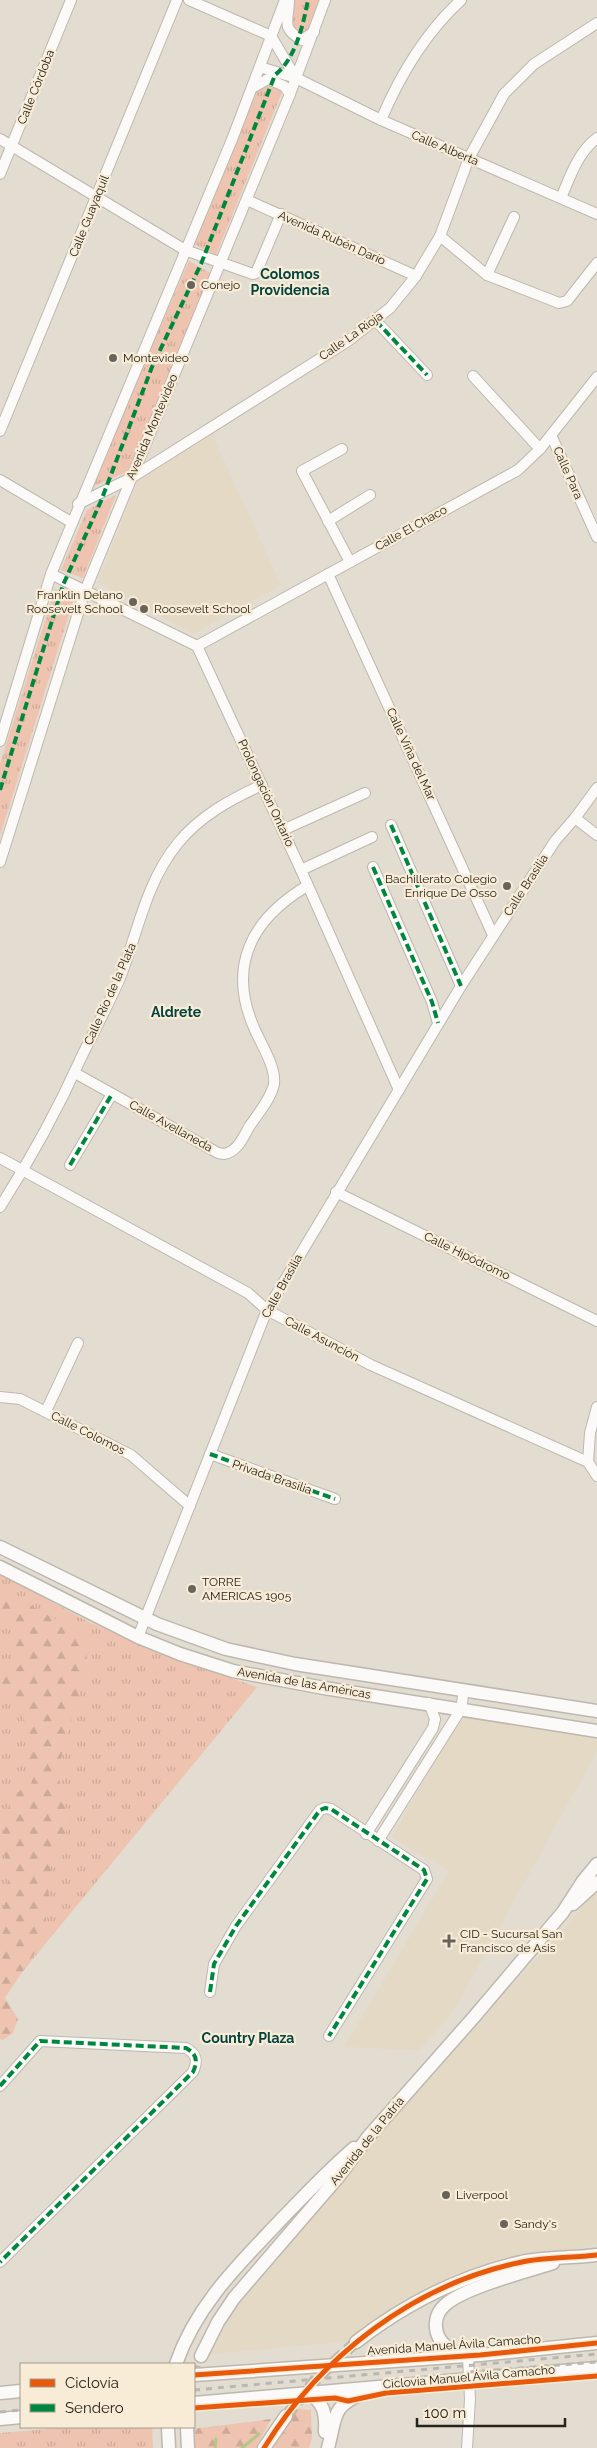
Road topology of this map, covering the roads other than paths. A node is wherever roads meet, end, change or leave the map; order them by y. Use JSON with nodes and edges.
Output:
{"nodes":[{"id":1,"x":71,"y":0,"type":"edge"},
{"id":2,"x":177,"y":0,"type":"edge"},
{"id":3,"x":189,"y":0,"type":"edge"},
{"id":4,"x":285,"y":0,"type":"edge"},
{"id":5,"x":289,"y":0,"type":"edge"},
{"id":6,"x":325,"y":0,"type":"edge"},
{"id":7,"x":461,"y":0,"type":"edge"},
{"id":8,"x":597,"y":22,"type":"edge"},
{"id":9,"x":314,"y":32,"type":"junction"},
{"id":10,"x":272,"y":36,"type":"junction"},
{"id":11,"x":260,"y":66,"type":"junction"},
{"id":12,"x":296,"y":78,"type":"junction"},
{"id":13,"x":252,"y":88,"type":"junction"},
{"id":14,"x":290,"y":94,"type":"junction"},
{"id":15,"x":381,"y":120,"type":"junction"},
{"id":16,"x":597,"y":138,"type":"edge"},
{"id":17,"x":0,"y":139,"type":"edge"},
{"id":18,"x":12,"y":146,"type":"junction"},
{"id":19,"x":469,"y":158,"type":"junction"},
{"id":20,"x":0,"y":174,"type":"edge"},
{"id":21,"x":96,"y":198,"type":"junction"},
{"id":22,"x":561,"y":198,"type":"junction"},
{"id":23,"x":247,"y":200,"type":"junction"},
{"id":24,"x":281,"y":214,"type":"junction"},
{"id":25,"x":597,"y":214,"type":"edge"},
{"id":26,"x":514,"y":217,"type":"dead end"},
{"id":27,"x":440,"y":236,"type":"junction"},
{"id":28,"x":185,"y":250,"type":"junction"},
{"id":29,"x":597,"y":263,"type":"edge"},
{"id":30,"x":221,"y":264,"type":"junction"},
{"id":31,"x":487,"y":275,"type":"junction"},
{"id":32,"x":416,"y":276,"type":"junction"},
{"id":33,"x":376,"y":321,"type":"junction"},
{"id":34,"x":427,"y":375,"type":"dead end"},
{"id":35,"x":473,"y":376,"type":"dead end"},
{"id":36,"x":597,"y":377,"type":"edge"},
{"id":37,"x":0,"y":431,"type":"edge"},
{"id":38,"x":551,"y":435,"type":"junction"},
{"id":39,"x":342,"y":449,"type":"dead end"},
{"id":40,"x":540,"y":449,"type":"junction"},
{"id":41,"x":131,"y":478,"type":"junction"},
{"id":42,"x":0,"y":480,"type":"edge"},
{"id":43,"x":370,"y":496,"type":"dead end"},
{"id":44,"x":78,"y":504,"type":"junction"},
{"id":45,"x":328,"y":521,"type":"junction"},
{"id":46,"x":71,"y":522,"type":"junction"},
{"id":47,"x":597,"y":537,"type":"edge"},
{"id":48,"x":350,"y":562,"type":"junction"},
{"id":49,"x":51,"y":574,"type":"junction"},
{"id":50,"x":328,"y":574,"type":"junction"},
{"id":51,"x":85,"y":591,"type":"junction"},
{"id":52,"x":197,"y":646,"type":"junction"},
{"id":53,"x":0,"y":741,"type":"edge"},
{"id":54,"x":262,"y":785,"type":"junction"},
{"id":55,"x":597,"y":788,"type":"edge"},
{"id":56,"x":365,"y":793,"type":"dead end"},
{"id":57,"x":575,"y":818,"type":"junction"},
{"id":58,"x":391,"y":825,"type":"dead end"},
{"id":59,"x":283,"y":830,"type":"junction"},
{"id":60,"x":597,"y":834,"type":"edge"},
{"id":61,"x":372,"y":838,"type":"dead end"},
{"id":62,"x":0,"y":862,"type":"edge"},
{"id":63,"x":373,"y":867,"type":"dead end"},
{"id":64,"x":301,"y":870,"type":"junction"},
{"id":65,"x":307,"y":886,"type":"junction"},
{"id":66,"x":493,"y":935,"type":"junction"},
{"id":67,"x":461,"y":986,"type":"junction"},
{"id":68,"x":438,"y":1023,"type":"junction"},
{"id":69,"x":75,"y":1073,"type":"junction"},
{"id":70,"x":399,"y":1090,"type":"junction"},
{"id":71,"x":112,"y":1094,"type":"junction"},
{"id":72,"x":0,"y":1158,"type":"edge"},
{"id":73,"x":70,"y":1165,"type":"dead end"},
{"id":74,"x":23,"y":1171,"type":"junction"},
{"id":75,"x":336,"y":1192,"type":"junction"},
{"id":76,"x":0,"y":1206,"type":"edge"},
{"id":77,"x":267,"y":1310,"type":"junction"},
{"id":78,"x":597,"y":1321,"type":"edge"},
{"id":79,"x":78,"y":1343,"type":"dead end"},
{"id":80,"x":0,"y":1397,"type":"edge"},
{"id":81,"x":597,"y":1406,"type":"edge"},
{"id":82,"x":46,"y":1412,"type":"junction"},
{"id":83,"x":210,"y":1454,"type":"junction"},
{"id":84,"x":593,"y":1463,"type":"edge"},
{"id":85,"x":597,"y":1476,"type":"edge"},
{"id":86,"x":335,"y":1499,"type":"dead end"},
{"id":87,"x":190,"y":1506,"type":"junction"},
{"id":88,"x":0,"y":1547,"type":"edge"},
{"id":89,"x":0,"y":1567,"type":"edge"},
{"id":90,"x":146,"y":1618,"type":"junction"},
{"id":91,"x":186,"y":1633,"type":"junction"},
{"id":92,"x":138,"y":1637,"type":"junction"},
{"id":93,"x":152,"y":1643,"type":"junction"},
{"id":94,"x":464,"y":1690,"type":"junction"},
{"id":95,"x":429,"y":1704,"type":"junction"},
{"id":96,"x":461,"y":1709,"type":"junction"},
{"id":97,"x":597,"y":1711,"type":"edge"},
{"id":98,"x":597,"y":1731,"type":"edge"},
{"id":99,"x":401,"y":1779,"type":"junction"},
{"id":100,"x":412,"y":1786,"type":"junction"},
{"id":101,"x":366,"y":1834,"type":"junction"},
{"id":102,"x":378,"y":1841,"type":"junction"},
{"id":103,"x":597,"y":1864,"type":"edge"},
{"id":104,"x":597,"y":1882,"type":"edge"},
{"id":105,"x":563,"y":1912,"type":"junction"},
{"id":106,"x":210,"y":1992,"type":"dead end"},
{"id":107,"x":329,"y":2036,"type":"dead end"},
{"id":108,"x":0,"y":2086,"type":"edge"},
{"id":109,"x":368,"y":2137,"type":"junction"},
{"id":110,"x":597,"y":2255,"type":"edge"},
{"id":111,"x":573,"y":2258,"type":"junction"},
{"id":112,"x":0,"y":2262,"type":"edge"},
{"id":113,"x":356,"y":2342,"type":"tunnel mouth"},
{"id":114,"x":597,"y":2343,"type":"edge"},
{"id":115,"x":201,"y":2356,"type":"tunnel mouth"},
{"id":116,"x":468,"y":2356,"type":"junction"},
{"id":117,"x":176,"y":2363,"type":"edge"},
{"id":118,"x":597,"y":2368,"type":"edge"},
{"id":119,"x":195,"y":2375,"type":"edge"},
{"id":120,"x":470,"y":2386,"type":"junction"},
{"id":121,"x":376,"y":2388,"type":"junction"},
{"id":122,"x":20,"y":2391,"type":"edge"},
{"id":123,"x":0,"y":2393,"type":"edge"},
{"id":124,"x":307,"y":2393,"type":"junction"},
{"id":125,"x":195,"y":2403,"type":"edge"},
{"id":126,"x":286,"y":2416,"type":"tunnel mouth"},
{"id":127,"x":20,"y":2417,"type":"edge"},
{"id":128,"x":0,"y":2419,"type":"edge"},
{"id":129,"x":168,"y":2428,"type":"edge"},
{"id":130,"x":187,"y":2428,"type":"edge"},
{"id":131,"x":169,"y":2448,"type":"edge"},
{"id":132,"x":188,"y":2448,"type":"edge"},
{"id":133,"x":264,"y":2448,"type":"edge"},
{"id":134,"x":322,"y":2448,"type":"edge"},
{"id":135,"x":328,"y":2448,"type":"edge"},
{"id":136,"x":467,"y":2448,"type":"edge"}],
"edges":[{"from":1,"to":18,"type":"street","name":"Calle Córdoba"},
{"from":2,"to":21,"type":"street","name":"Calle Guayaquil"},
{"from":3,"to":10,"type":"street"},
{"from":4,"to":10,"type":"street"},
{"from":5,"to":9,"type":"street"},
{"from":6,"to":9,"type":"street","name":"Avenida Montevideo"},
{"from":7,"to":15,"type":"street"},
{"from":8,"to":19,"type":"street","name":"Calle La Rioja"},
{"from":9,"to":12,"type":"street","name":"Avenida Montevideo"},
{"from":10,"to":11,"type":"street"},
{"from":10,"to":12,"type":"street"},
{"from":11,"to":12,"type":"street","name":"Calle Alberta"},
{"from":11,"to":13,"type":"street"},
{"from":12,"to":14,"type":"street","name":"Avenida Montevideo"},
{"from":12,"to":15,"type":"street","name":"Calle Alberta"},
{"from":13,"to":14,"type":"street"},
{"from":13,"to":28,"type":"street"},
{"from":14,"to":23,"type":"street","name":"Avenida Montevideo"},
{"from":15,"to":19,"type":"street","name":"Calle Alberta"},
{"from":16,"to":22,"type":"street"},
{"from":17,"to":18,"type":"street"},
{"from":18,"to":20,"type":"street","name":"Calle Córdoba"},
{"from":18,"to":21,"type":"street"},
{"from":19,"to":22,"type":"street","name":"Calle Alberta"},
{"from":19,"to":27,"type":"street","name":"Calle La Rioja"},
{"from":21,"to":28,"type":"street"},
{"from":21,"to":37,"type":"street","name":"Calle Guayaquil"},
{"from":22,"to":25,"type":"street","name":"Calle Alberta"},
{"from":23,"to":24,"type":"street","name":"Avenida Rubén Darío"},
{"from":23,"to":30,"type":"street","name":"Avenida Montevideo"},
{"from":24,"to":30,"type":"street"},
{"from":24,"to":32,"type":"street","name":"Avenida Rubén Darío"},
{"from":26,"to":31,"type":"street"},
{"from":27,"to":31,"type":"street"},
{"from":27,"to":32,"type":"street","name":"Calle La Rioja"},
{"from":28,"to":30,"type":"street"},
{"from":28,"to":44,"type":"street"},
{"from":29,"to":31,"type":"street"},
{"from":30,"to":41,"type":"street","name":"Avenida Montevideo"},
{"from":32,"to":33,"type":"street","name":"Calle La Rioja"},
{"from":33,"to":34,"type":"street"},
{"from":33,"to":41,"type":"street","name":"Calle La Rioja"},
{"from":35,"to":40,"type":"street"},
{"from":36,"to":38,"type":"street","name":"Calle El Chaco"},
{"from":38,"to":40,"type":"street","name":"Calle El Chaco"},
{"from":38,"to":47,"type":"street","name":"Calle Para"},
{"from":39,"to":45,"type":"street"},
{"from":40,"to":48,"type":"street","name":"Calle El Chaco"},
{"from":41,"to":44,"type":"street","name":"Calle La Rioja"},
{"from":41,"to":51,"type":"street","name":"Avenida Montevideo"},
{"from":42,"to":46,"type":"street"},
{"from":43,"to":45,"type":"street"},
{"from":44,"to":46,"type":"street"},
{"from":45,"to":48,"type":"street"},
{"from":46,"to":49,"type":"street"},
{"from":48,"to":50,"type":"street","name":"Calle El Chaco"},
{"from":49,"to":51,"type":"street"},
{"from":49,"to":53,"type":"street"},
{"from":50,"to":52,"type":"street","name":"Calle El Chaco"},
{"from":50,"to":66,"type":"street","name":"Calle Viña del Mar"},
{"from":51,"to":52,"type":"street"},
{"from":51,"to":62,"type":"street","name":"Avenida Montevideo"},
{"from":52,"to":54,"type":"street","name":"Prolongación Ontario"},
{"from":54,"to":59,"type":"street","name":"Prolongación Ontario"},
{"from":54,"to":69,"type":"street","name":"Calle Río de la Plata"},
{"from":55,"to":57,"type":"street","name":"Calle Brasilia"},
{"from":56,"to":59,"type":"street"},
{"from":57,"to":60,"type":"street"},
{"from":57,"to":66,"type":"street","name":"Calle Brasilia"},
{"from":58,"to":67,"type":"street"},
{"from":59,"to":64,"type":"street","name":"Prolongación Ontario"},
{"from":61,"to":64,"type":"street"},
{"from":63,"to":68,"type":"street"},
{"from":64,"to":65,"type":"street","name":"Prolongación Ontario"},
{"from":65,"to":70,"type":"street","name":"Prolongación Ontario"},
{"from":65,"to":71,"type":"street","name":"Calle Avellaneda"},
{"from":66,"to":67,"type":"street","name":"Calle Brasilia"},
{"from":67,"to":68,"type":"street","name":"Calle Brasilia"},
{"from":68,"to":70,"type":"street","name":"Calle Brasilia"},
{"from":69,"to":71,"type":"street","name":"Calle Avellaneda"},
{"from":69,"to":74,"type":"street","name":"Calle Río de la Plata"},
{"from":70,"to":75,"type":"street","name":"Calle Brasilia"},
{"from":71,"to":73,"type":"street"},
{"from":72,"to":74,"type":"street","name":"Calle Asunción"},
{"from":74,"to":76,"type":"street","name":"Calle Río de la Plata"},
{"from":74,"to":77,"type":"street","name":"Calle Asunción"},
{"from":75,"to":77,"type":"street","name":"Calle Brasilia"},
{"from":75,"to":78,"type":"street","name":"Calle Hipódromo"},
{"from":77,"to":83,"type":"street","name":"Calle Brasilia"},
{"from":77,"to":84,"type":"street","name":"Calle Asunción"},
{"from":79,"to":82,"type":"street"},
{"from":80,"to":82,"type":"street","name":"Calle Colomos"},
{"from":81,"to":84,"type":"street"},
{"from":82,"to":87,"type":"street","name":"Calle Colomos"},
{"from":83,"to":86,"type":"street","name":"Privada Brasilia"},
{"from":83,"to":87,"type":"street","name":"Calle Brasilia"},
{"from":84,"to":85,"type":"street"},
{"from":87,"to":90,"type":"street","name":"Calle Brasilia"},
{"from":88,"to":90,"type":"main road","name":"Avenida de las Américas"},
{"from":89,"to":92,"type":"main road","name":"Avenida de las Américas"},
{"from":90,"to":91,"type":"main road","name":"Avenida de las Américas"},
{"from":90,"to":92,"type":"street","name":"Calle Brasilia"},
{"from":91,"to":93,"type":"main road"},
{"from":91,"to":94,"type":"main road","name":"Avenida de las Américas"},
{"from":92,"to":93,"type":"main road","name":"Avenida de las Américas"},
{"from":93,"to":95,"type":"main road","name":"Avenida de las Américas"},
{"from":94,"to":96,"type":"street"},
{"from":94,"to":97,"type":"main road","name":"Avenida de las Américas"},
{"from":95,"to":96,"type":"main road","name":"Avenida de las Américas"},
{"from":95,"to":99,"type":"street"},
{"from":96,"to":98,"type":"main road","name":"Avenida de las Américas"},
{"from":96,"to":100,"type":"street"},
{"from":99,"to":100,"type":"street"},
{"from":99,"to":101,"type":"street"},
{"from":100,"to":102,"type":"street"},
{"from":101,"to":102,"type":"street"},
{"from":101,"to":106,"type":"street"},
{"from":102,"to":107,"type":"street"},
{"from":103,"to":105,"type":"main road","name":"Avenida de la Patria"},
{"from":104,"to":105,"type":"main road","name":"Avenida de la Patria"},
{"from":105,"to":109,"type":"main road","name":"Avenida de la Patria"},
{"from":108,"to":112,"type":"street"},
{"from":109,"to":115,"type":"main road","name":"Avenida de la Patria"},
{"from":109,"to":117,"type":"main road"},
{"from":110,"to":111,"type":"main road"},
{"from":111,"to":113,"type":"main road"},
{"from":111,"to":116,"type":"main road"},
{"from":114,"to":116,"type":"main road","name":"Avenida Manuel Ávila Camacho"},
{"from":116,"to":119,"type":"main road","name":"Avenida Manuel Ávila Camacho"},
{"from":116,"to":120,"type":"street"},
{"from":118,"to":120,"type":"main road"},
{"from":120,"to":121,"type":"main road"},
{"from":120,"to":136,"type":"street"},
{"from":121,"to":124,"type":"main road"},
{"from":121,"to":135,"type":"main road"},
{"from":122,"to":123,"type":"main road"},
{"from":124,"to":125,"type":"main road"},
{"from":124,"to":134,"type":"main road"},
{"from":126,"to":133,"type":"main road"},
{"from":127,"to":128,"type":"main road"},
{"from":129,"to":131,"type":"main road"},
{"from":130,"to":132,"type":"main road"}]}
